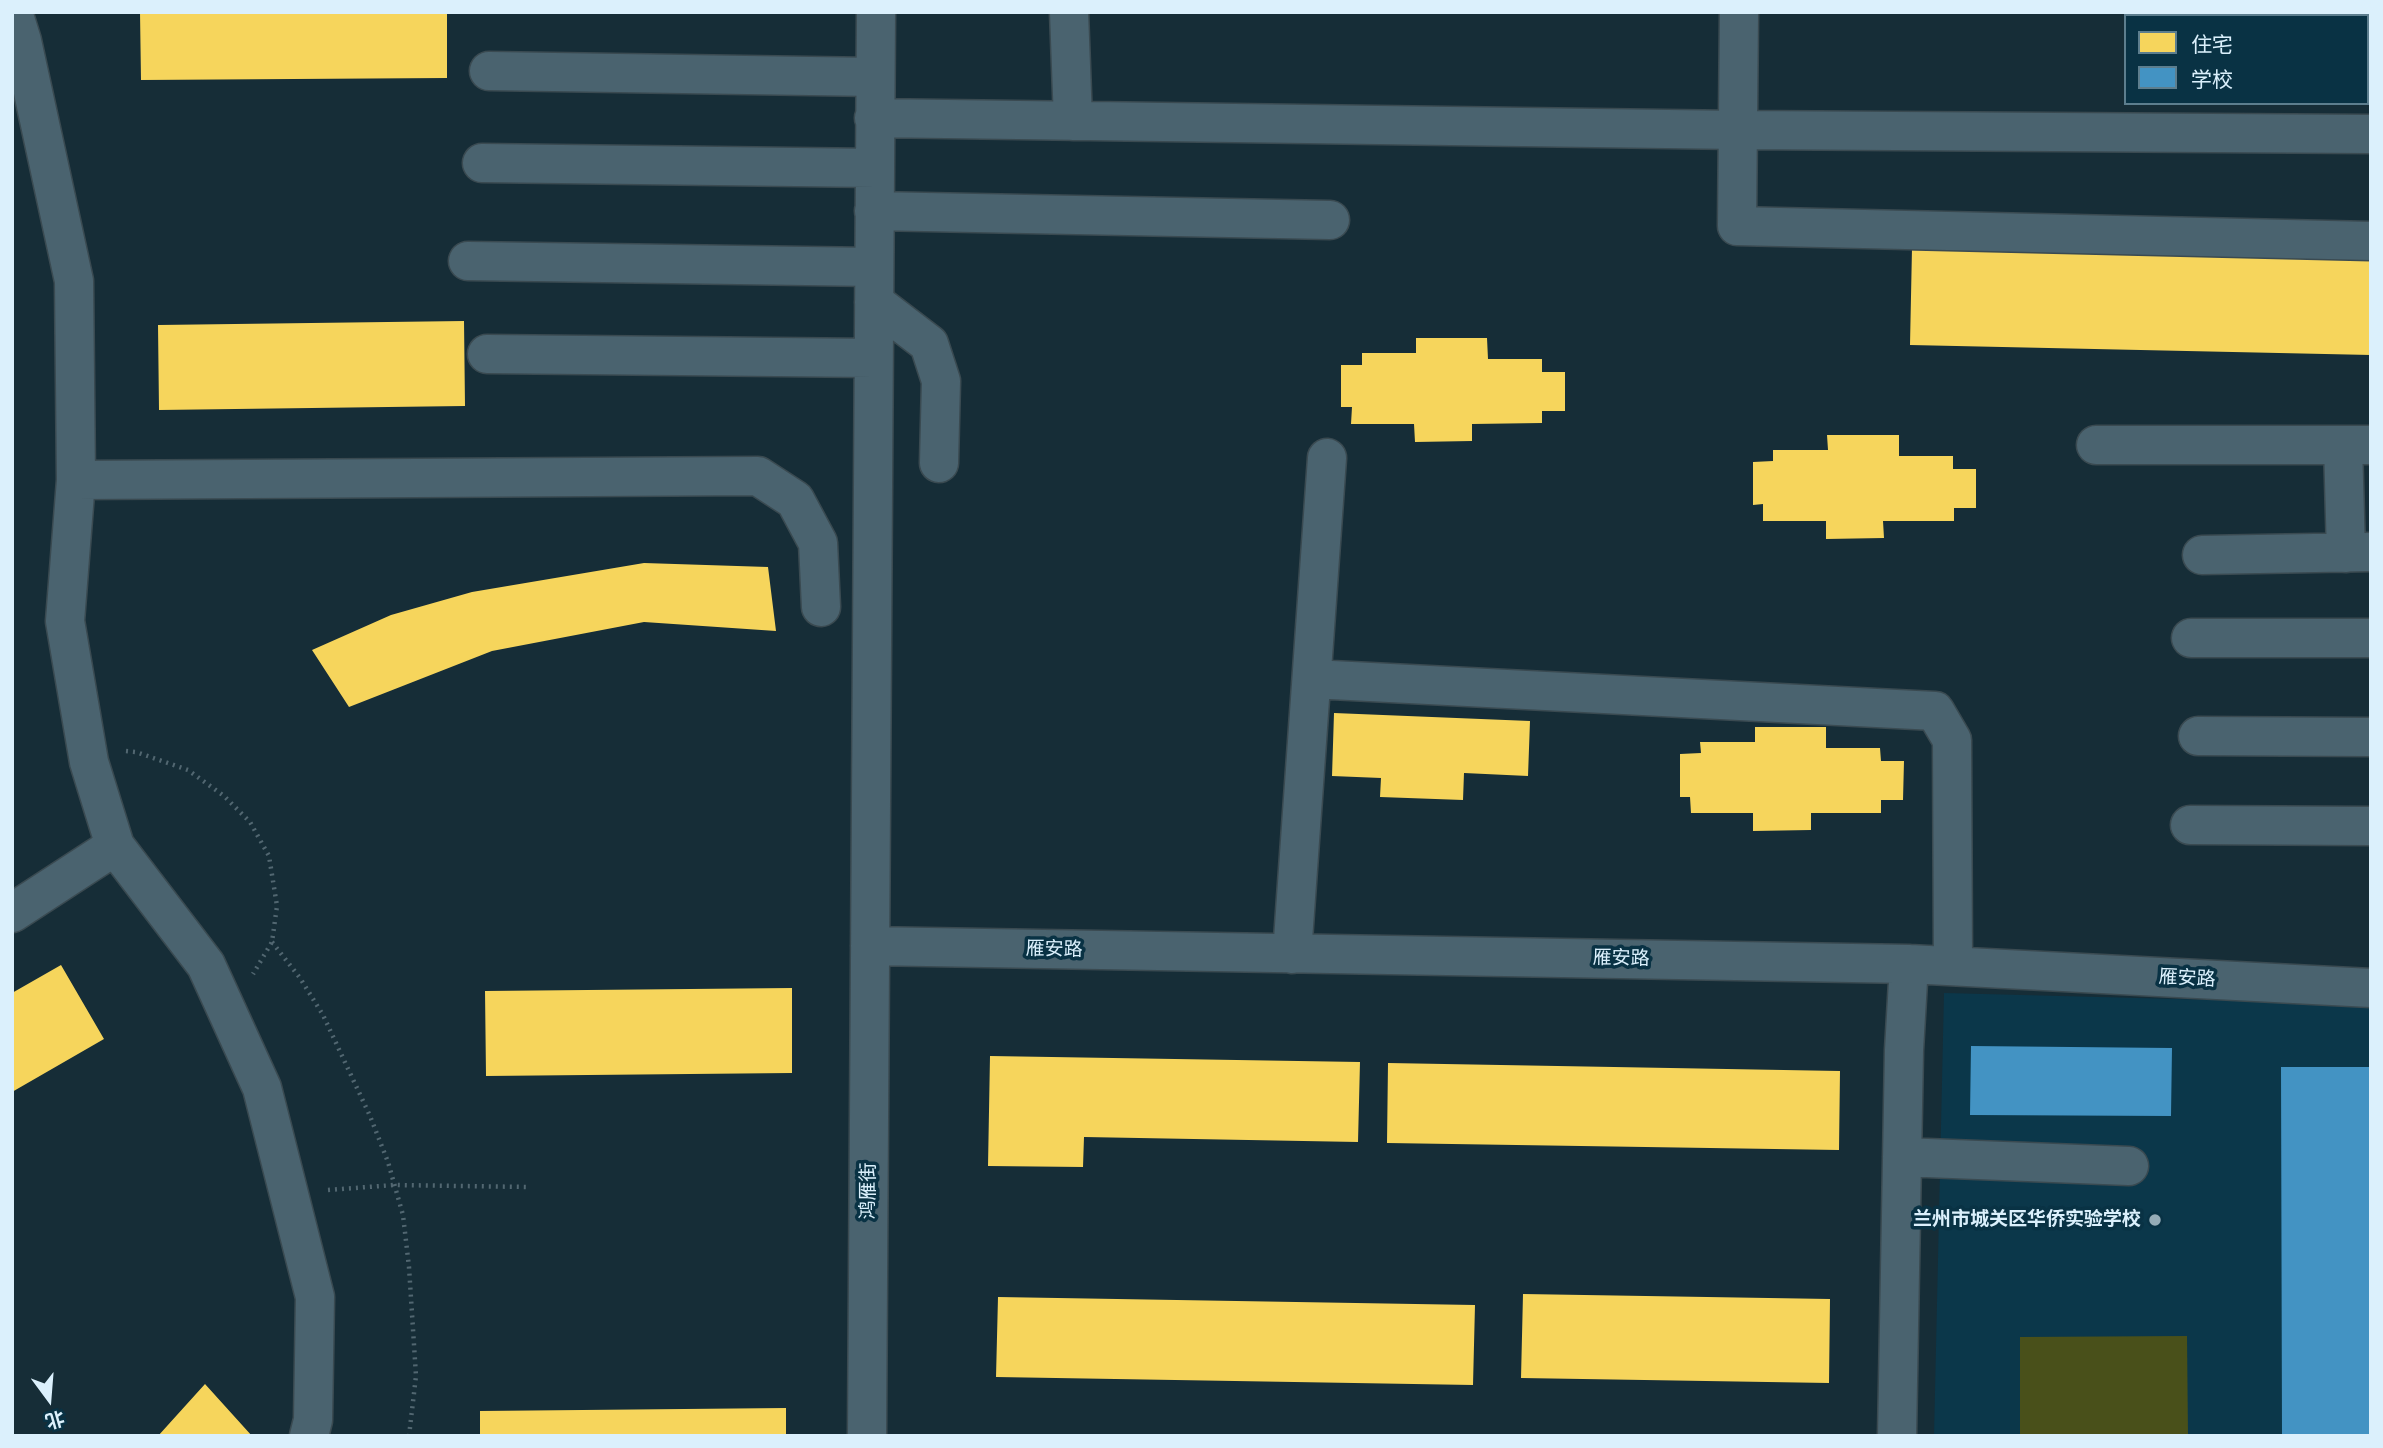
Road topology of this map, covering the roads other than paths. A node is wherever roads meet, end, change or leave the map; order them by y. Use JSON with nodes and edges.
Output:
{"nodes":[{"id":1,"x":13,"y":12,"type":"edge"},
{"id":2,"x":876,"y":12,"type":"edge"},
{"id":3,"x":1069,"y":12,"type":"edge"},
{"id":4,"x":1739,"y":12,"type":"edge"},
{"id":5,"x":489,"y":71,"type":"dead end"},
{"id":6,"x":875,"y":77,"type":"junction"},
{"id":7,"x":874,"y":118,"type":"junction"},
{"id":8,"x":1073,"y":121,"type":"junction"},
{"id":9,"x":1739,"y":130,"type":"junction"},
{"id":10,"x":2371,"y":134,"type":"edge"},
{"id":11,"x":482,"y":163,"type":"dead end"},
{"id":12,"x":875,"y":168,"type":"junction"},
{"id":13,"x":874,"y":211,"type":"junction"},
{"id":14,"x":1330,"y":220,"type":"dead end"},
{"id":15,"x":2371,"y":241,"type":"edge"},
{"id":16,"x":468,"y":261,"type":"dead end"},
{"id":17,"x":874,"y":284,"type":"junction"},
{"id":18,"x":487,"y":354,"type":"dead end"},
{"id":19,"x":873,"y":358,"type":"junction"},
{"id":20,"x":2096,"y":445,"type":"dead end"},
{"id":21,"x":2357,"y":445,"type":"edge"},
{"id":22,"x":1327,"y":458,"type":"dead end"},
{"id":23,"x":939,"y":463,"type":"dead end"},
{"id":24,"x":76,"y":481,"type":"junction"},
{"id":25,"x":2359,"y":553,"type":"edge"},
{"id":26,"x":2202,"y":555,"type":"dead end"},
{"id":27,"x":821,"y":607,"type":"dead end"},
{"id":28,"x":2191,"y":638,"type":"dead end"},
{"id":29,"x":2371,"y":638,"type":"edge"},
{"id":30,"x":1312,"y":679,"type":"junction"},
{"id":31,"x":2198,"y":736,"type":"dead end"},
{"id":32,"x":2371,"y":737,"type":"edge"},
{"id":33,"x":2190,"y":825,"type":"dead end"},
{"id":34,"x":2371,"y":825,"type":"edge"},
{"id":35,"x":115,"y":846,"type":"junction"},
{"id":36,"x":12,"y":913,"type":"edge"},
{"id":37,"x":870,"y":947,"type":"junction"},
{"id":38,"x":1292,"y":954,"type":"junction"},
{"id":39,"x":1909,"y":964,"type":"junction"},
{"id":40,"x":1953,"y":966,"type":"junction"},
{"id":41,"x":2371,"y":988,"type":"edge"},
{"id":42,"x":1902,"y":1157,"type":"junction"},
{"id":43,"x":2129,"y":1166,"type":"dead end"},
{"id":44,"x":309,"y":1436,"type":"edge"},
{"id":45,"x":867,"y":1436,"type":"edge"},
{"id":46,"x":1897,"y":1436,"type":"edge"}],
"edges":[{"from":1,"to":24,"type":"street"},
{"from":2,"to":6,"type":"street","name":"鸿雁街"},
{"from":3,"to":8,"type":"street"},
{"from":4,"to":9,"type":"street"},
{"from":5,"to":6,"type":"street"},
{"from":6,"to":7,"type":"street","name":"鸿雁街"},
{"from":7,"to":8,"type":"street"},
{"from":7,"to":12,"type":"street","name":"鸿雁街"},
{"from":8,"to":9,"type":"street"},
{"from":9,"to":10,"type":"street"},
{"from":9,"to":15,"type":"street"},
{"from":11,"to":12,"type":"street"},
{"from":12,"to":13,"type":"street","name":"鸿雁街"},
{"from":13,"to":14,"type":"street"},
{"from":13,"to":17,"type":"street","name":"鸿雁街"},
{"from":16,"to":17,"type":"street"},
{"from":17,"to":19,"type":"street","name":"鸿雁街"},
{"from":17,"to":23,"type":"street"},
{"from":18,"to":19,"type":"street"},
{"from":19,"to":37,"type":"street","name":"鸿雁街"},
{"from":20,"to":21,"type":"street"},
{"from":21,"to":25,"type":"street"},
{"from":22,"to":30,"type":"street"},
{"from":24,"to":27,"type":"street"},
{"from":24,"to":35,"type":"street"},
{"from":25,"to":26,"type":"street"},
{"from":28,"to":29,"type":"street"},
{"from":30,"to":38,"type":"street"},
{"from":30,"to":40,"type":"street"},
{"from":31,"to":32,"type":"street"},
{"from":33,"to":34,"type":"street"},
{"from":35,"to":36,"type":"street"},
{"from":35,"to":44,"type":"street"},
{"from":37,"to":38,"type":"street","name":"雁安路"},
{"from":37,"to":45,"type":"street","name":"鸿雁街"},
{"from":38,"to":39,"type":"street","name":"雁安路"},
{"from":39,"to":40,"type":"street","name":"雁安路"},
{"from":39,"to":42,"type":"street"},
{"from":40,"to":41,"type":"street","name":"雁安路"},
{"from":42,"to":43,"type":"street"},
{"from":42,"to":46,"type":"street"}]}
